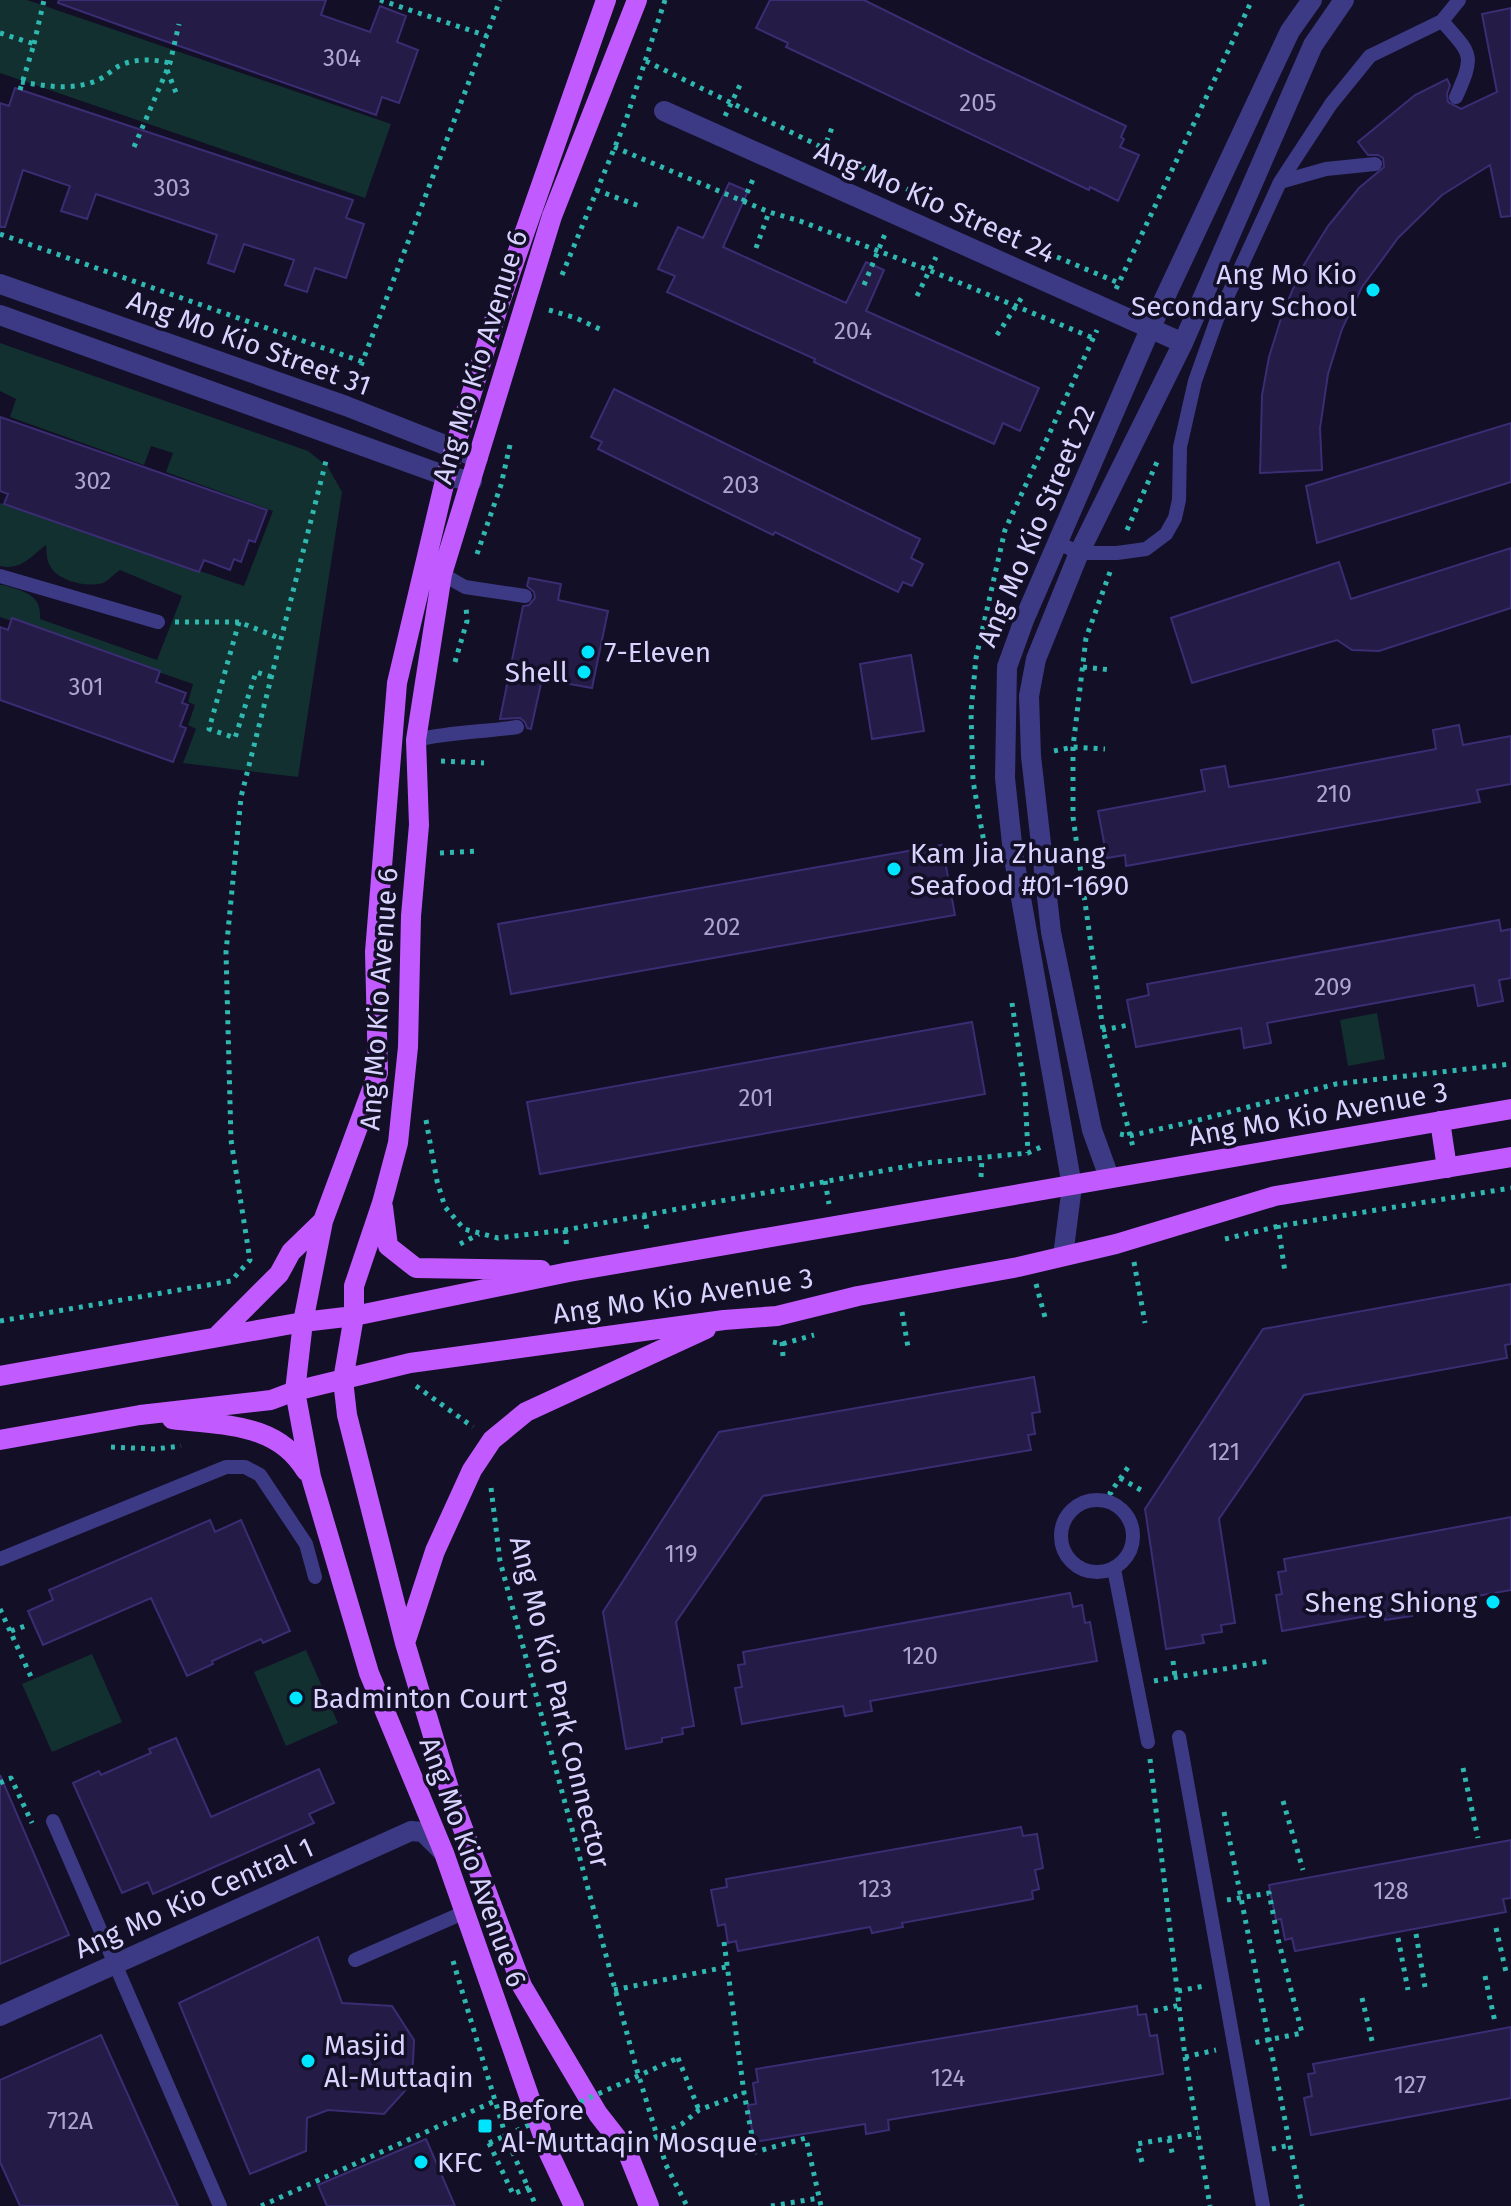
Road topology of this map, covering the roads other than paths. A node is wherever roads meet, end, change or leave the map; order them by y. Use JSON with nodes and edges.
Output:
{"nodes":[{"id":1,"x":606,"y":0,"type":"edge"},
{"id":2,"x":637,"y":0,"type":"edge"},
{"id":3,"x":1312,"y":0,"type":"edge"},
{"id":4,"x":1344,"y":0,"type":"edge"},
{"id":5,"x":1459,"y":0,"type":"edge"},
{"id":6,"x":1442,"y":21,"type":"junction"},
{"id":7,"x":1456,"y":97,"type":"dead end"},
{"id":8,"x":664,"y":111,"type":"dead end"},
{"id":9,"x":1375,"y":164,"type":"dead end"},
{"id":10,"x":1280,"y":182,"type":"junction"},
{"id":11,"x":0,"y":284,"type":"edge"},
{"id":12,"x":0,"y":315,"type":"edge"},
{"id":13,"x":1151,"y":327,"type":"junction"},
{"id":14,"x":1183,"y":343,"type":"junction"},
{"id":15,"x":454,"y":450,"type":"junction"},
{"id":16,"x":478,"y":458,"type":"junction"},
{"id":17,"x":446,"y":476,"type":"junction"},
{"id":18,"x":472,"y":481,"type":"junction"},
{"id":19,"x":1059,"y":543,"type":"junction"},
{"id":20,"x":1079,"y":553,"type":"junction"},
{"id":21,"x":442,"y":574,"type":"junction"},
{"id":22,"x":0,"y":576,"type":"edge"},
{"id":23,"x":525,"y":596,"type":"dead end"},
{"id":24,"x":158,"y":622,"type":"road end"},
{"id":25,"x":517,"y":727,"type":"dead end"},
{"id":26,"x":416,"y":740,"type":"junction"},
{"id":27,"x":1511,"y":1109,"type":"edge"},
{"id":28,"x":1440,"y":1121,"type":"junction"},
{"id":29,"x":1511,"y":1157,"type":"edge"},
{"id":30,"x":1447,"y":1168,"type":"junction"},
{"id":31,"x":1109,"y":1177,"type":"junction"},
{"id":32,"x":1072,"y":1186,"type":"junction"},
{"id":33,"x":382,"y":1203,"type":"junction"},
{"id":34,"x":323,"y":1221,"type":"junction"},
{"id":35,"x":1063,"y":1256,"type":"junction"},
{"id":36,"x":569,"y":1272,"type":"junction"},
{"id":37,"x":354,"y":1316,"type":"junction"},
{"id":38,"x":724,"y":1320,"type":"junction"},
{"id":39,"x":303,"y":1322,"type":"junction"},
{"id":40,"x":216,"y":1337,"type":"junction"},
{"id":41,"x":0,"y":1376,"type":"edge"},
{"id":42,"x":343,"y":1380,"type":"junction"},
{"id":43,"x":295,"y":1391,"type":"junction"},
{"id":44,"x":140,"y":1415,"type":"junction"},
{"id":45,"x":0,"y":1440,"type":"edge"},
{"id":46,"x":311,"y":1477,"type":"junction"},
{"id":47,"x":0,"y":1559,"type":"edge"},
{"id":48,"x":1114,"y":1569,"type":"junction"},
{"id":49,"x":315,"y":1577,"type":"dead end"},
{"id":50,"x":405,"y":1643,"type":"junction"},
{"id":51,"x":1179,"y":1737,"type":"dead end"},
{"id":52,"x":1148,"y":1742,"type":"road end"},
{"id":53,"x":426,"y":1807,"type":"junction"},
{"id":54,"x":53,"y":1821,"type":"dead end"},
{"id":55,"x":411,"y":1831,"type":"junction"},
{"id":56,"x":444,"y":1853,"type":"junction"},
{"id":57,"x":463,"y":1913,"type":"junction"},
{"id":58,"x":355,"y":1960,"type":"dead end"},
{"id":59,"x":116,"y":1964,"type":"junction"},
{"id":60,"x":0,"y":2016,"type":"edge"},
{"id":61,"x":220,"y":2206,"type":"edge"},
{"id":62,"x":574,"y":2206,"type":"edge"},
{"id":63,"x":649,"y":2206,"type":"edge"},
{"id":64,"x":1263,"y":2206,"type":"edge"}],
"edges":[{"from":1,"to":15,"type":"main road","name":"Ang Mo Kio Avenue 6"},
{"from":2,"to":16,"type":"main road","name":"Ang Mo Kio Avenue 6"},
{"from":3,"to":13,"type":"street","name":"Ang Mo Kio Street 22"},
{"from":4,"to":14,"type":"street","name":"Ang Mo Kio Street 22"},
{"from":5,"to":6,"type":"lane"},
{"from":6,"to":7,"type":"lane"},
{"from":6,"to":10,"type":"lane"},
{"from":8,"to":13,"type":"street","name":"Ang Mo Kio Street 24"},
{"from":9,"to":10,"type":"lane"},
{"from":10,"to":20,"type":"lane"},
{"from":11,"to":15,"type":"street","name":"Ang Mo Kio Street 31"},
{"from":12,"to":17,"type":"street","name":"Ang Mo Kio Street 31"},
{"from":13,"to":14,"type":"street","name":"Ang Mo Kio Street 24"},
{"from":13,"to":19,"type":"street","name":"Ang Mo Kio Street 22"},
{"from":14,"to":20,"type":"street","name":"Ang Mo Kio Street 22"},
{"from":15,"to":16,"type":"street","name":"Ang Mo Kio Street 31"},
{"from":15,"to":17,"type":"main road","name":"Ang Mo Kio Avenue 6"},
{"from":16,"to":18,"type":"main road","name":"Ang Mo Kio Avenue 6"},
{"from":17,"to":18,"type":"street","name":"Ang Mo Kio Street 31"},
{"from":17,"to":34,"type":"main road","name":"Ang Mo Kio Avenue 6"},
{"from":18,"to":21,"type":"main road","name":"Ang Mo Kio Avenue 6"},
{"from":19,"to":20,"type":"lane"},
{"from":19,"to":32,"type":"street","name":"Ang Mo Kio Street 22"},
{"from":20,"to":31,"type":"street","name":"Ang Mo Kio Street 22"},
{"from":21,"to":23,"type":"lane"},
{"from":21,"to":26,"type":"main road","name":"Ang Mo Kio Avenue 6"},
{"from":22,"to":24,"type":"lane"},
{"from":25,"to":26,"type":"lane"},
{"from":26,"to":33,"type":"main road","name":"Ang Mo Kio Avenue 6"},
{"from":27,"to":28,"type":"main road","name":"Ang Mo Kio Avenue 3"},
{"from":28,"to":30,"type":"main road"},
{"from":28,"to":31,"type":"main road","name":"Ang Mo Kio Avenue 3"},
{"from":29,"to":30,"type":"main road","name":"Ang Mo Kio Avenue 3"},
{"from":30,"to":35,"type":"main road","name":"Ang Mo Kio Avenue 3"},
{"from":31,"to":32,"type":"main road","name":"Ang Mo Kio Avenue 3"},
{"from":32,"to":35,"type":"street","name":"Ang Mo Kio Street 22"},
{"from":32,"to":36,"type":"main road","name":"Ang Mo Kio Avenue 3"},
{"from":33,"to":36,"type":"main road"},
{"from":33,"to":37,"type":"main road","name":"Ang Mo Kio Avenue 6"},
{"from":34,"to":39,"type":"main road","name":"Ang Mo Kio Avenue 6"},
{"from":34,"to":40,"type":"main road"},
{"from":35,"to":38,"type":"main road","name":"Ang Mo Kio Avenue 3"},
{"from":36,"to":37,"type":"main road","name":"Ang Mo Kio Avenue 3"},
{"from":37,"to":39,"type":"main road","name":"Ang Mo Kio Avenue 3"},
{"from":37,"to":42,"type":"main road","name":"Ang Mo Kio Avenue 6"},
{"from":38,"to":42,"type":"main road","name":"Ang Mo Kio Avenue 3"},
{"from":38,"to":50,"type":"main road"},
{"from":39,"to":40,"type":"main road","name":"Ang Mo Kio Avenue 3"},
{"from":39,"to":43,"type":"main road","name":"Ang Mo Kio Avenue 6"},
{"from":40,"to":41,"type":"main road","name":"Ang Mo Kio Avenue 3"},
{"from":42,"to":43,"type":"main road","name":"Ang Mo Kio Avenue 3"},
{"from":42,"to":50,"type":"main road","name":"Ang Mo Kio Avenue 6"},
{"from":43,"to":44,"type":"main road","name":"Ang Mo Kio Avenue 3"},
{"from":43,"to":46,"type":"main road","name":"Ang Mo Kio Avenue 6"},
{"from":44,"to":45,"type":"main road","name":"Ang Mo Kio Avenue 3"},
{"from":44,"to":46,"type":"main road"},
{"from":46,"to":53,"type":"main road","name":"Ang Mo Kio Avenue 6"},
{"from":47,"to":49,"type":"lane"},
{"from":48,"to":48,"type":"lane"},
{"from":48,"to":52,"type":"lane"},
{"from":50,"to":63,"type":"main road","name":"Ang Mo Kio Avenue 6"},
{"from":51,"to":64,"type":"lane"},
{"from":53,"to":55,"type":"street"},
{"from":53,"to":56,"type":"main road","name":"Ang Mo Kio Avenue 6"},
{"from":54,"to":59,"type":"lane"},
{"from":55,"to":56,"type":"street"},
{"from":55,"to":59,"type":"street","name":"Ang Mo Kio Central 1"},
{"from":56,"to":57,"type":"main road","name":"Ang Mo Kio Avenue 6"},
{"from":57,"to":58,"type":"lane"},
{"from":57,"to":62,"type":"main road","name":"Ang Mo Kio Avenue 6"},
{"from":59,"to":60,"type":"street","name":"Ang Mo Kio Central 1"},
{"from":59,"to":61,"type":"lane"}]}
